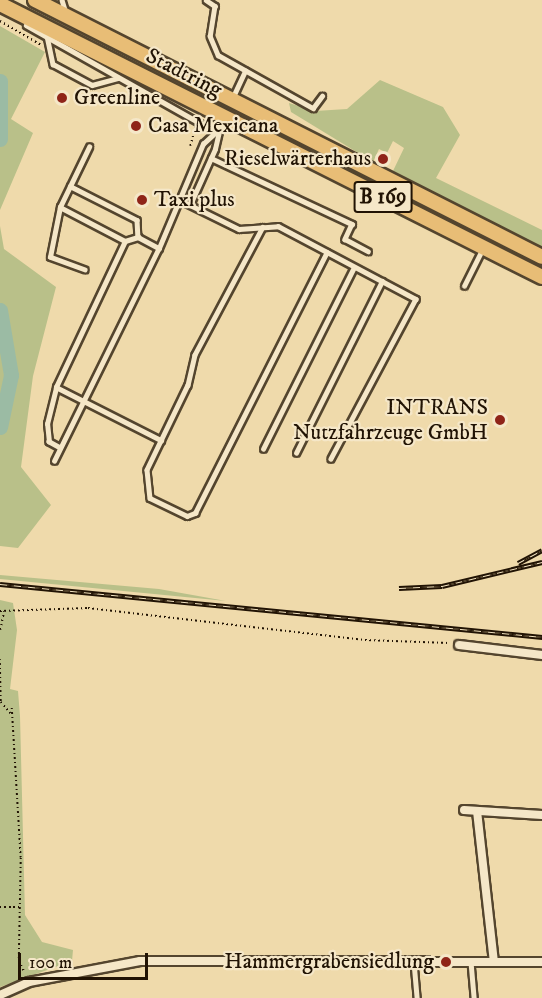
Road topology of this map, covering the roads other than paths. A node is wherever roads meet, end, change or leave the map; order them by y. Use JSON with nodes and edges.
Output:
{"nodes":[{"id":1,"x":35,"y":0,"type":"edge"},
{"id":2,"x":62,"y":0,"type":"edge"},
{"id":3,"x":206,"y":0,"type":"edge"},
{"id":4,"x":0,"y":4,"type":"edge"},
{"id":5,"x":0,"y":10,"type":"edge"},
{"id":6,"x":66,"y":15,"type":"junction"},
{"id":7,"x":47,"y":36,"type":"junction"},
{"id":8,"x":244,"y":71,"type":"junction"},
{"id":9,"x":118,"y":78,"type":"junction"},
{"id":10,"x":322,"y":96,"type":"dead end"},
{"id":11,"x":231,"y":100,"type":"junction"},
{"id":12,"x":223,"y":117,"type":"junction"},
{"id":13,"x":216,"y":132,"type":"junction"},
{"id":14,"x":89,"y":147,"type":"dead end"},
{"id":15,"x":211,"y":158,"type":"junction"},
{"id":16,"x":70,"y":186,"type":"junction"},
{"id":17,"x":178,"y":199,"type":"junction"},
{"id":18,"x":190,"y":205,"type":"junction"},
{"id":19,"x":60,"y":207,"type":"junction"},
{"id":20,"x":263,"y":228,"type":"junction"},
{"id":21,"x":492,"y":231,"type":"junction"},
{"id":22,"x":138,"y":237,"type":"junction"},
{"id":23,"x":125,"y":241,"type":"junction"},
{"id":24,"x":483,"y":247,"type":"junction"},
{"id":25,"x":159,"y":248,"type":"junction"},
{"id":26,"x":368,"y":251,"type":"dead end"},
{"id":27,"x":327,"y":252,"type":"junction"},
{"id":28,"x":542,"y":256,"type":"edge"},
{"id":29,"x":354,"y":267,"type":"junction"},
{"id":30,"x":85,"y":270,"type":"dead end"},
{"id":31,"x":542,"y":277,"type":"edge"},
{"id":32,"x":382,"y":281,"type":"junction"},
{"id":33,"x":464,"y":286,"type":"dead end"},
{"id":34,"x":56,"y":387,"type":"junction"},
{"id":35,"x":85,"y":401,"type":"junction"},
{"id":36,"x":161,"y":440,"type":"junction"},
{"id":37,"x":60,"y":448,"type":"junction"},
{"id":38,"x":263,"y":449,"type":"dead end"},
{"id":39,"x":296,"y":453,"type":"dead end"},
{"id":40,"x":331,"y":459,"type":"dead end"},
{"id":41,"x":54,"y":461,"type":"dead end"},
{"id":42,"x":459,"y":645,"type":"road end"},
{"id":43,"x":542,"y":656,"type":"edge"},
{"id":44,"x":464,"y":810,"type":"dead end"},
{"id":45,"x":477,"y":811,"type":"junction"},
{"id":46,"x":542,"y":815,"type":"edge"},
{"id":47,"x":414,"y":962,"type":"junction"},
{"id":48,"x":471,"y":962,"type":"junction"},
{"id":49,"x":494,"y":962,"type":"junction"},
{"id":50,"x":542,"y":962,"type":"edge"},
{"id":51,"x":0,"y":995,"type":"edge"},
{"id":52,"x":417,"y":998,"type":"edge"},
{"id":53,"x":474,"y":998,"type":"edge"}],
"edges":[{"from":1,"to":6,"type":"main road","name":"Stadtring","number":"B 169"},
{"from":2,"to":6,"type":"lane"},
{"from":3,"to":8,"type":"lane"},
{"from":4,"to":12,"type":"main road","name":"Stadtring","number":"B 169"},
{"from":5,"to":7,"type":"lane"},
{"from":6,"to":11,"type":"main road","name":"Stadtring","number":"B 169"},
{"from":7,"to":9,"type":"lane"},
{"from":7,"to":9,"type":"lane"},
{"from":8,"to":10,"type":"lane"},
{"from":8,"to":11,"type":"lane"},
{"from":9,"to":13,"type":"lane"},
{"from":11,"to":12,"type":"street"},
{"from":11,"to":21,"type":"main road","name":"Stadtring","number":"B 169"},
{"from":12,"to":13,"type":"lane"},
{"from":12,"to":24,"type":"main road","name":"Stadtring","number":"B 169"},
{"from":13,"to":15,"type":"lane"},
{"from":13,"to":17,"type":"lane"},
{"from":14,"to":16,"type":"lane"},
{"from":15,"to":18,"type":"lane"},
{"from":15,"to":26,"type":"lane"},
{"from":16,"to":19,"type":"lane"},
{"from":16,"to":22,"type":"lane"},
{"from":17,"to":18,"type":"lane"},
{"from":17,"to":25,"type":"lane"},
{"from":18,"to":20,"type":"lane"},
{"from":19,"to":23,"type":"lane"},
{"from":19,"to":30,"type":"lane"},
{"from":20,"to":27,"type":"lane"},
{"from":20,"to":36,"type":"lane"},
{"from":21,"to":24,"type":"street"},
{"from":21,"to":28,"type":"main road","name":"Stadtring","number":"B 169"},
{"from":22,"to":23,"type":"lane"},
{"from":22,"to":25,"type":"lane"},
{"from":23,"to":34,"type":"lane"},
{"from":24,"to":31,"type":"main road","name":"Stadtring","number":"B 169"},
{"from":24,"to":33,"type":"lane"},
{"from":25,"to":35,"type":"lane"},
{"from":27,"to":29,"type":"lane"},
{"from":27,"to":36,"type":"lane"},
{"from":29,"to":32,"type":"lane"},
{"from":29,"to":38,"type":"lane"},
{"from":32,"to":39,"type":"lane"},
{"from":32,"to":40,"type":"lane"},
{"from":34,"to":35,"type":"lane"},
{"from":34,"to":37,"type":"lane"},
{"from":35,"to":36,"type":"lane"},
{"from":35,"to":37,"type":"lane"},
{"from":37,"to":41,"type":"lane"},
{"from":42,"to":43,"type":"street"},
{"from":44,"to":45,"type":"street"},
{"from":45,"to":46,"type":"street"},
{"from":45,"to":49,"type":"street"},
{"from":47,"to":48,"type":"street"},
{"from":47,"to":51,"type":"street"},
{"from":47,"to":52,"type":"lane"},
{"from":48,"to":49,"type":"street"},
{"from":48,"to":53,"type":"lane"},
{"from":49,"to":50,"type":"street"}]}
